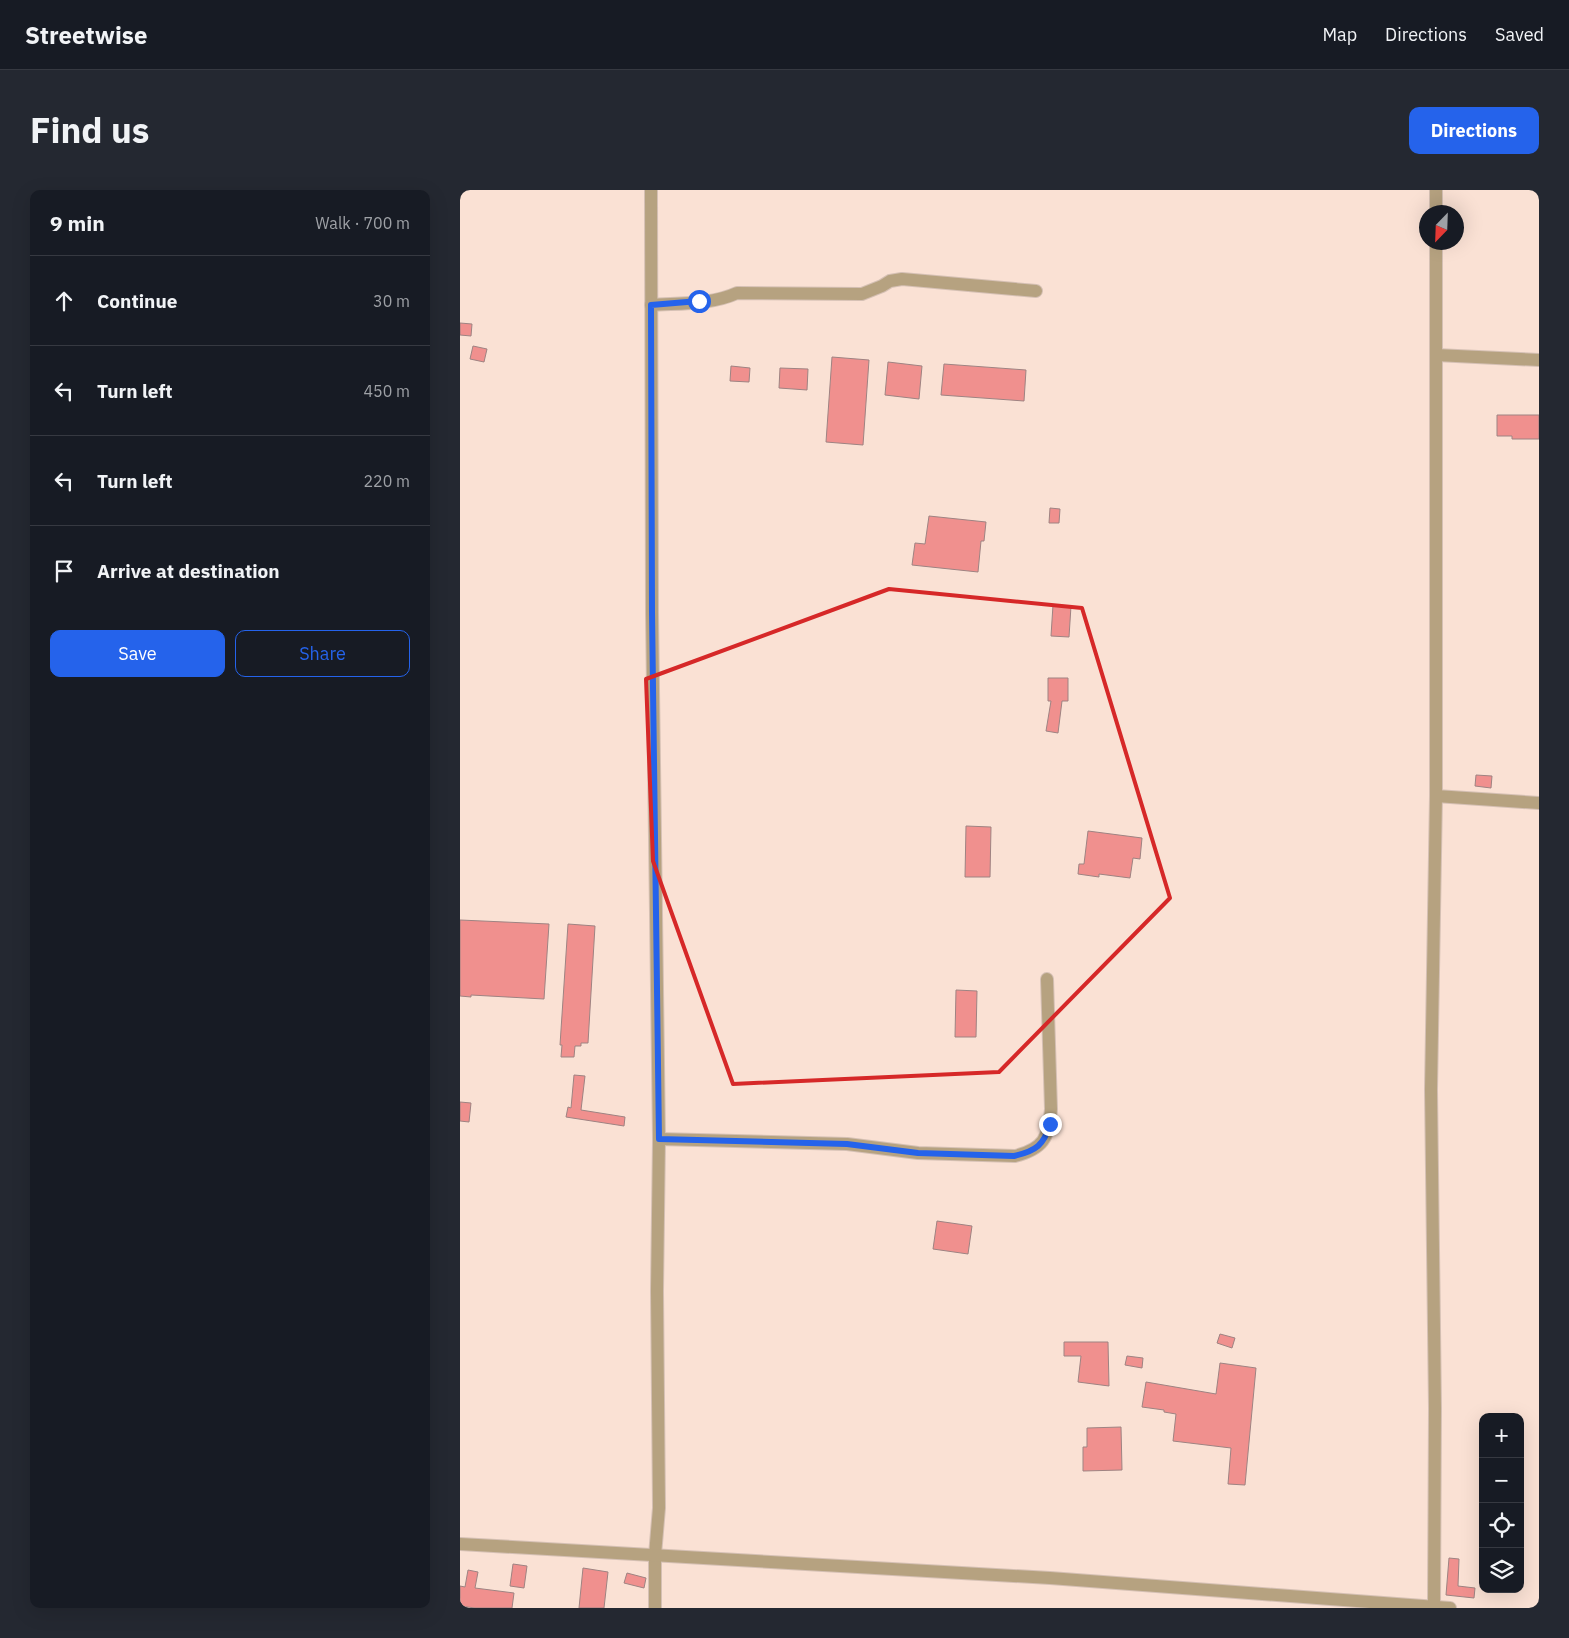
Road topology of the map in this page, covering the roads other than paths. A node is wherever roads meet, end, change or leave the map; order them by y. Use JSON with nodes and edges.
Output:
{"nodes":[{"id":1,"x":651,"y":190,"type":"edge"},
{"id":2,"x":1436,"y":190,"type":"edge"},
{"id":3,"x":1436,"y":205,"type":"edge"},
{"id":4,"x":1436,"y":250,"type":"edge"},
{"id":5,"x":1036,"y":291,"type":"dead end"},
{"id":6,"x":651,"y":305,"type":"junction"},
{"id":7,"x":1436,"y":355,"type":"junction"},
{"id":8,"x":1539,"y":360,"type":"edge"},
{"id":9,"x":1436,"y":796,"type":"junction"},
{"id":10,"x":1539,"y":803,"type":"edge"},
{"id":11,"x":1048,"y":979,"type":"dead end"},
{"id":12,"x":659,"y":1139,"type":"junction"},
{"id":13,"x":460,"y":1544,"type":"edge"},
{"id":14,"x":655,"y":1555,"type":"junction"},
{"id":15,"x":1434,"y":1607,"type":"junction"},
{"id":16,"x":655,"y":1608,"type":"edge"},
{"id":17,"x":1450,"y":1608,"type":"edge"}],
"edges":[{"from":1,"to":6,"type":"street"},
{"from":2,"to":3,"type":"street"},
{"from":4,"to":7,"type":"street"},
{"from":5,"to":6,"type":"street"},
{"from":6,"to":12,"type":"street"},
{"from":7,"to":8,"type":"street"},
{"from":7,"to":9,"type":"street"},
{"from":9,"to":10,"type":"street"},
{"from":9,"to":15,"type":"street"},
{"from":11,"to":12,"type":"street"},
{"from":12,"to":14,"type":"street"},
{"from":13,"to":14,"type":"street"},
{"from":14,"to":15,"type":"street"},
{"from":14,"to":16,"type":"street"},
{"from":15,"to":17,"type":"street"}]}
